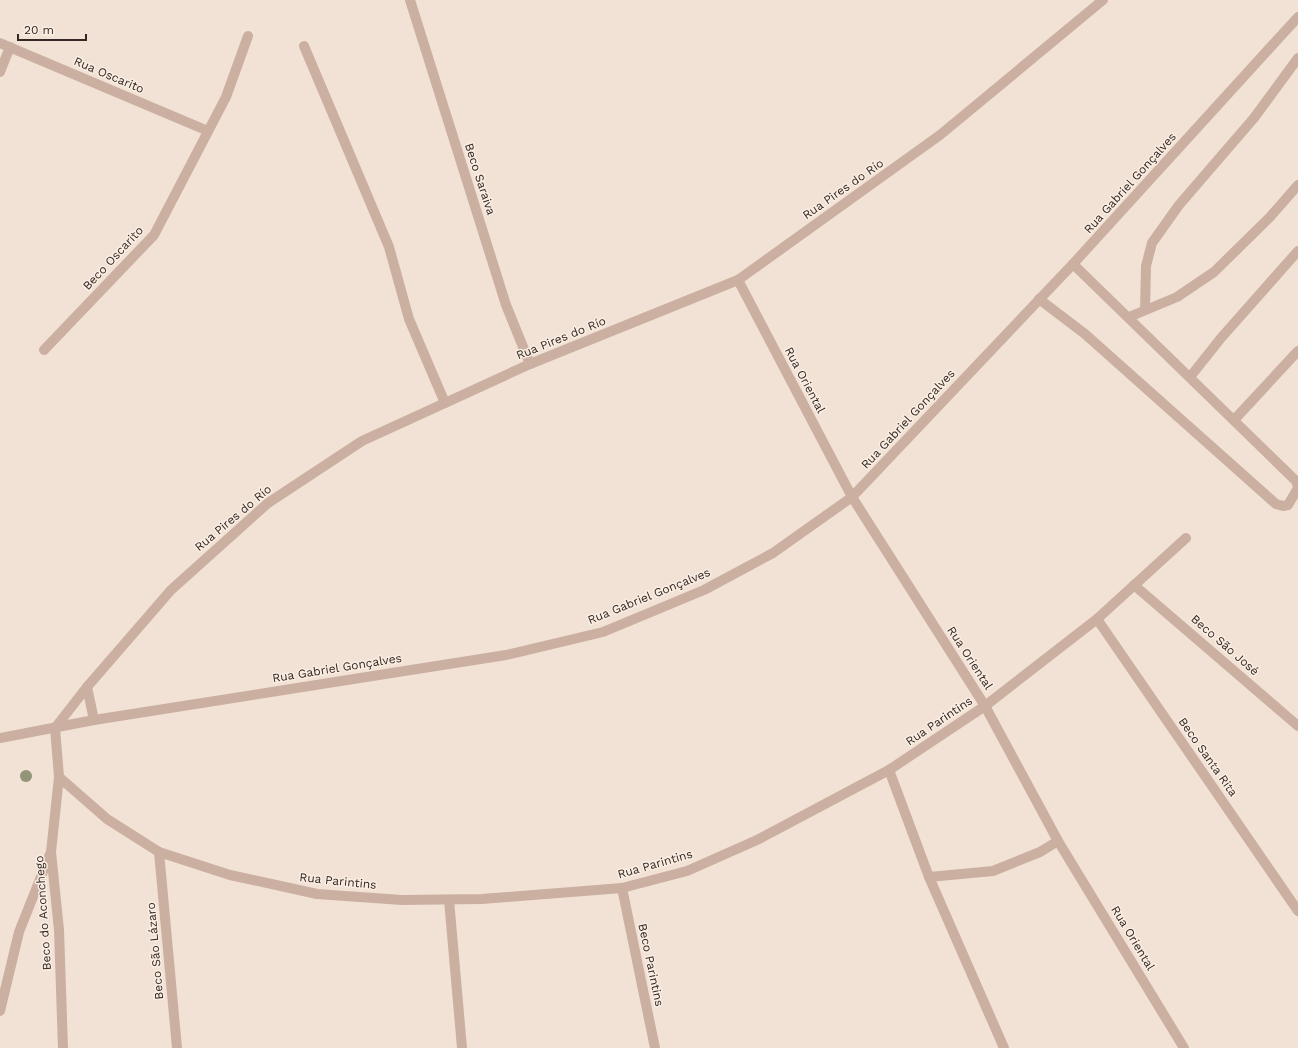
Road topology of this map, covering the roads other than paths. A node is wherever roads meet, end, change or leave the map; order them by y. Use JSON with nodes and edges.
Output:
{"nodes":[{"id":1,"x":410,"y":0,"type":"edge"},
{"id":2,"x":1103,"y":0,"type":"edge"},
{"id":3,"x":1298,"y":17,"type":"edge"},
{"id":4,"x":248,"y":36,"type":"dead end"},
{"id":5,"x":0,"y":43,"type":"edge"},
{"id":6,"x":304,"y":46,"type":"dead end"},
{"id":7,"x":10,"y":47,"type":"junction"},
{"id":8,"x":1298,"y":58,"type":"edge"},
{"id":9,"x":0,"y":72,"type":"edge"},
{"id":10,"x":208,"y":131,"type":"junction"},
{"id":11,"x":1298,"y":185,"type":"edge"},
{"id":12,"x":1298,"y":250,"type":"edge"},
{"id":13,"x":1074,"y":264,"type":"junction"},
{"id":14,"x":738,"y":280,"type":"junction"},
{"id":15,"x":1039,"y":299,"type":"junction"},
{"id":16,"x":1145,"y":310,"type":"junction"},
{"id":17,"x":1129,"y":317,"type":"junction"},
{"id":18,"x":44,"y":350,"type":"dead end"},
{"id":19,"x":1298,"y":351,"type":"edge"},
{"id":20,"x":530,"y":364,"type":"junction"},
{"id":21,"x":1190,"y":377,"type":"junction"},
{"id":22,"x":445,"y":403,"type":"junction"},
{"id":23,"x":1234,"y":420,"type":"junction"},
{"id":24,"x":1297,"y":483,"type":"edge"},
{"id":25,"x":852,"y":497,"type":"junction"},
{"id":26,"x":1186,"y":538,"type":"dead end"},
{"id":27,"x":1134,"y":585,"type":"junction"},
{"id":28,"x":1097,"y":619,"type":"junction"},
{"id":29,"x":87,"y":687,"type":"junction"},
{"id":30,"x":985,"y":706,"type":"junction"},
{"id":31,"x":94,"y":720,"type":"junction"},
{"id":32,"x":1298,"y":726,"type":"edge"},
{"id":33,"x":55,"y":728,"type":"junction"},
{"id":34,"x":0,"y":738,"type":"edge"},
{"id":35,"x":889,"y":770,"type":"junction"},
{"id":36,"x":59,"y":777,"type":"junction"},
{"id":37,"x":1058,"y":840,"type":"junction"},
{"id":38,"x":51,"y":852,"type":"junction"},
{"id":39,"x":159,"y":852,"type":"junction"},
{"id":40,"x":929,"y":877,"type":"junction"},
{"id":41,"x":622,"y":888,"type":"junction"},
{"id":42,"x":449,"y":900,"type":"junction"},
{"id":43,"x":1298,"y":911,"type":"edge"},
{"id":44,"x":0,"y":1012,"type":"edge"},
{"id":45,"x":63,"y":1048,"type":"edge"},
{"id":46,"x":177,"y":1048,"type":"edge"},
{"id":47,"x":462,"y":1048,"type":"edge"},
{"id":48,"x":655,"y":1048,"type":"edge"},
{"id":49,"x":1004,"y":1048,"type":"edge"},
{"id":50,"x":1184,"y":1048,"type":"edge"}],
"edges":[{"from":1,"to":20,"type":"street","name":"Beco Saraiva"},
{"from":2,"to":14,"type":"street","name":"Rua Pires do Río"},
{"from":3,"to":13,"type":"street","name":"Rua Gabriel Gonçalves"},
{"from":4,"to":10,"type":"street","name":"Beco Oscarito"},
{"from":5,"to":7,"type":"street","name":"Rua Oscarito"},
{"from":6,"to":22,"type":"street"},
{"from":7,"to":9,"type":"street"},
{"from":7,"to":10,"type":"street","name":"Rua Oscarito"},
{"from":8,"to":16,"type":"street"},
{"from":10,"to":18,"type":"street","name":"Beco Oscarito"},
{"from":11,"to":16,"type":"street"},
{"from":12,"to":21,"type":"street"},
{"from":13,"to":15,"type":"street","name":"Rua Gabriel Gonçalves"},
{"from":13,"to":17,"type":"street"},
{"from":14,"to":20,"type":"street","name":"Rua Pires do Río"},
{"from":14,"to":25,"type":"street","name":"Rua Oriental"},
{"from":15,"to":24,"type":"street"},
{"from":15,"to":25,"type":"street","name":"Rua Gabriel Gonçalves"},
{"from":16,"to":17,"type":"street"},
{"from":17,"to":21,"type":"street"},
{"from":19,"to":23,"type":"street"},
{"from":20,"to":22,"type":"street","name":"Rua Pires do Río"},
{"from":21,"to":23,"type":"street"},
{"from":22,"to":29,"type":"street","name":"Rua Pires do Río"},
{"from":23,"to":24,"type":"street"},
{"from":25,"to":30,"type":"street","name":"Rua Oriental"},
{"from":25,"to":31,"type":"street","name":"Rua Gabriel Gonçalves"},
{"from":26,"to":27,"type":"street","name":"Rua Parintins"},
{"from":27,"to":28,"type":"street","name":"Rua Parintins"},
{"from":27,"to":32,"type":"street","name":"Beco São José"},
{"from":28,"to":30,"type":"street","name":"Rua Parintins"},
{"from":28,"to":43,"type":"street","name":"Beco Santa Rita"},
{"from":29,"to":31,"type":"street"},
{"from":29,"to":33,"type":"street","name":"Rua Pires do Río"},
{"from":30,"to":35,"type":"street","name":"Rua Parintins"},
{"from":30,"to":37,"type":"street","name":"Rua Oriental"},
{"from":31,"to":33,"type":"street","name":"Rua Gabriel Gonçalves"},
{"from":33,"to":34,"type":"street","name":"Rua Gabriel Gonçalves"},
{"from":33,"to":36,"type":"street","name":"Beco do Aconchego"},
{"from":35,"to":40,"type":"street"},
{"from":35,"to":41,"type":"street","name":"Rua Parintins"},
{"from":36,"to":38,"type":"street","name":"Beco do Aconchego"},
{"from":36,"to":39,"type":"street","name":"Rua Parintins"},
{"from":37,"to":40,"type":"street"},
{"from":37,"to":50,"type":"street","name":"Rua Oriental"},
{"from":38,"to":44,"type":"street"},
{"from":38,"to":45,"type":"street","name":"Beco do Aconchego"},
{"from":39,"to":42,"type":"street","name":"Rua Parintins"},
{"from":39,"to":46,"type":"street","name":"Beco São Lázaro"},
{"from":40,"to":49,"type":"street"},
{"from":41,"to":42,"type":"street","name":"Rua Parintins"},
{"from":41,"to":48,"type":"street","name":"Beco Parintins"},
{"from":42,"to":47,"type":"street"}]}
